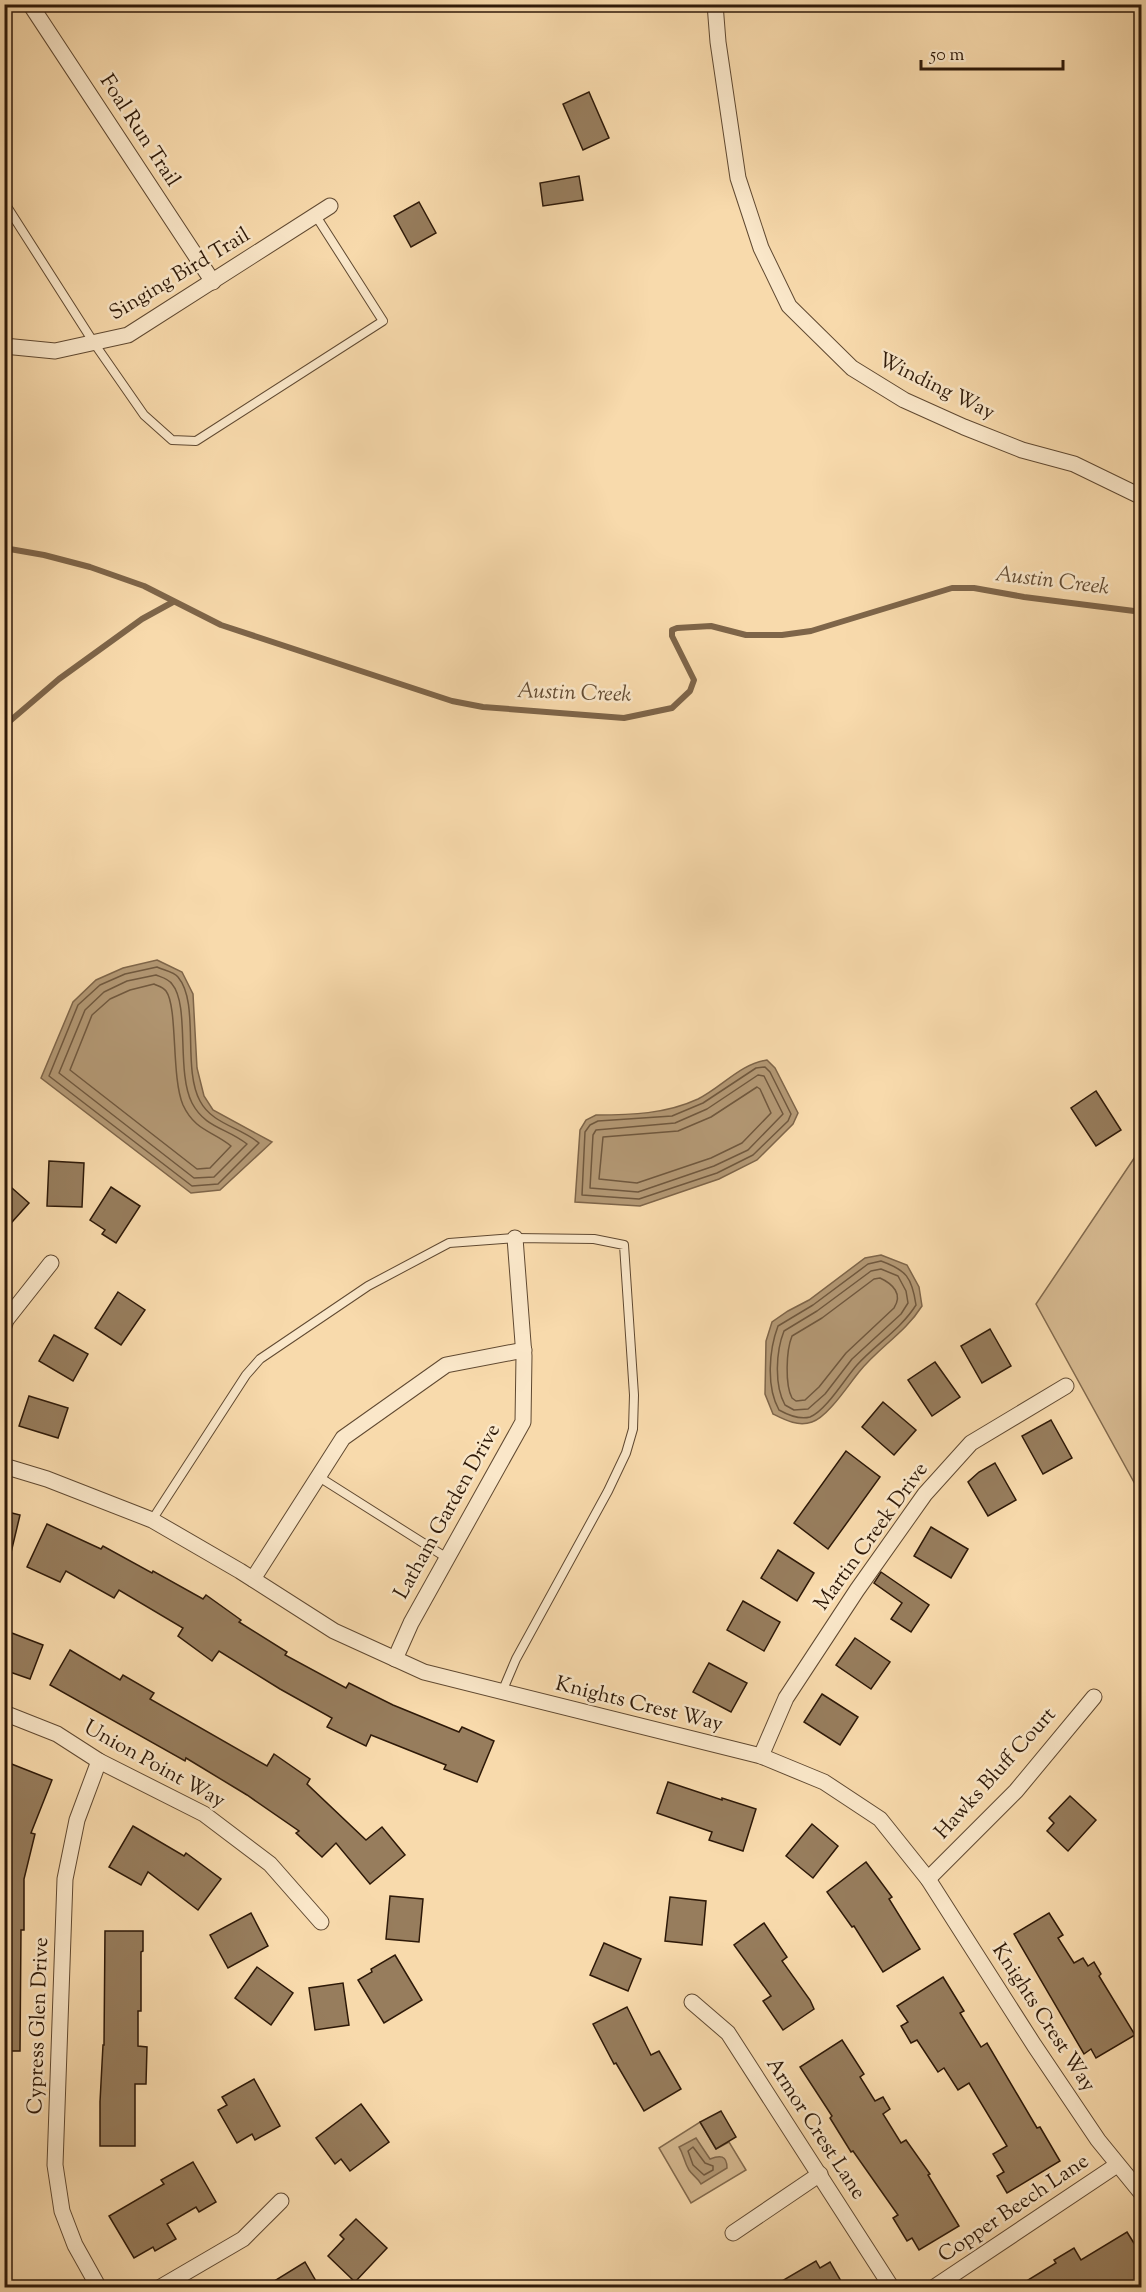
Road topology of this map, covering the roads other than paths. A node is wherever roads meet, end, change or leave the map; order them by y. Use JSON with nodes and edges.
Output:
{"nodes":[{"id":1,"x":30,"y":4,"type":"edge"},
{"id":2,"x":715,"y":4,"type":"edge"},
{"id":3,"x":4,"y":202,"type":"edge"},
{"id":4,"x":330,"y":206,"type":"dead end"},
{"id":5,"x":316,"y":216,"type":"junction"},
{"id":6,"x":213,"y":282,"type":"junction"},
{"id":7,"x":94,"y":343,"type":"junction"},
{"id":8,"x":4,"y":346,"type":"edge"},
{"id":9,"x":1142,"y":497,"type":"edge"},
{"id":10,"x":515,"y":1238,"type":"junction"},
{"id":11,"x":51,"y":1263,"type":"dead end"},
{"id":12,"x":4,"y":1326,"type":"edge"},
{"id":13,"x":524,"y":1350,"type":"junction"},
{"id":14,"x":1066,"y":1386,"type":"dead end"},
{"id":15,"x":4,"y":1466,"type":"edge"},
{"id":16,"x":319,"y":1477,"type":"junction"},
{"id":17,"x":152,"y":1520,"type":"junction"},
{"id":18,"x":447,"y":1558,"type":"junction"},
{"id":19,"x":253,"y":1579,"type":"junction"},
{"id":20,"x":395,"y":1659,"type":"junction"},
{"id":21,"x":502,"y":1692,"type":"junction"},
{"id":22,"x":1094,"y":1697,"type":"dead end"},
{"id":23,"x":4,"y":1713,"type":"edge"},
{"id":24,"x":760,"y":1756,"type":"junction"},
{"id":25,"x":99,"y":1761,"type":"junction"},
{"id":26,"x":928,"y":1879,"type":"junction"},
{"id":27,"x":321,"y":1922,"type":"dead end"},
{"id":28,"x":692,"y":2002,"type":"dead end"},
{"id":29,"x":1118,"y":2165,"type":"junction"},
{"id":30,"x":820,"y":2174,"type":"junction"},
{"id":31,"x":1142,"y":2194,"type":"edge"},
{"id":32,"x":281,"y":2201,"type":"dead end"},
{"id":33,"x":733,"y":2233,"type":"dead end"},
{"id":34,"x":99,"y":2288,"type":"edge"},
{"id":35,"x":159,"y":2288,"type":"edge"},
{"id":36,"x":892,"y":2288,"type":"edge"},
{"id":37,"x":933,"y":2288,"type":"edge"}],
"edges":[{"from":1,"to":6,"type":"street","name":"Foal Run Trail"},
{"from":2,"to":9,"type":"street","name":"Winding Way"},
{"from":3,"to":7,"type":"lane"},
{"from":4,"to":5,"type":"street","name":"Singing Bird Trail"},
{"from":5,"to":6,"type":"street","name":"Singing Bird Trail"},
{"from":5,"to":7,"type":"lane"},
{"from":6,"to":7,"type":"street","name":"Singing Bird Trail"},
{"from":7,"to":8,"type":"street","name":"Singing Bird Trail"},
{"from":10,"to":13,"type":"street","name":"Latham Garden Drive"},
{"from":10,"to":17,"type":"lane"},
{"from":10,"to":21,"type":"lane"},
{"from":11,"to":12,"type":"street"},
{"from":13,"to":16,"type":"street"},
{"from":13,"to":18,"type":"street","name":"Latham Garden Drive"},
{"from":14,"to":24,"type":"street","name":"Martin Creek Drive"},
{"from":15,"to":17,"type":"street","name":"Knights Crest Way"},
{"from":16,"to":18,"type":"lane"},
{"from":16,"to":19,"type":"street"},
{"from":17,"to":19,"type":"street","name":"Knights Crest Way"},
{"from":18,"to":20,"type":"street","name":"Latham Garden Drive"},
{"from":19,"to":20,"type":"street","name":"Knights Crest Way"},
{"from":20,"to":21,"type":"street","name":"Knights Crest Way"},
{"from":21,"to":24,"type":"street","name":"Knights Crest Way"},
{"from":22,"to":26,"type":"street","name":"Hawks Bluff Court"},
{"from":23,"to":25,"type":"street","name":"Union Point Way"},
{"from":24,"to":26,"type":"street","name":"Knights Crest Way"},
{"from":25,"to":27,"type":"street","name":"Union Point Way"},
{"from":25,"to":34,"type":"street","name":"Cypress Glen Drive"},
{"from":26,"to":29,"type":"street","name":"Knights Crest Way"},
{"from":28,"to":30,"type":"street","name":"Armor Crest Lane"},
{"from":29,"to":31,"type":"street","name":"Knights Crest Way"},
{"from":29,"to":37,"type":"street","name":"Copper Beech Lane"},
{"from":30,"to":33,"type":"street"},
{"from":30,"to":36,"type":"street","name":"Armor Crest Lane"},
{"from":32,"to":35,"type":"street"}]}
